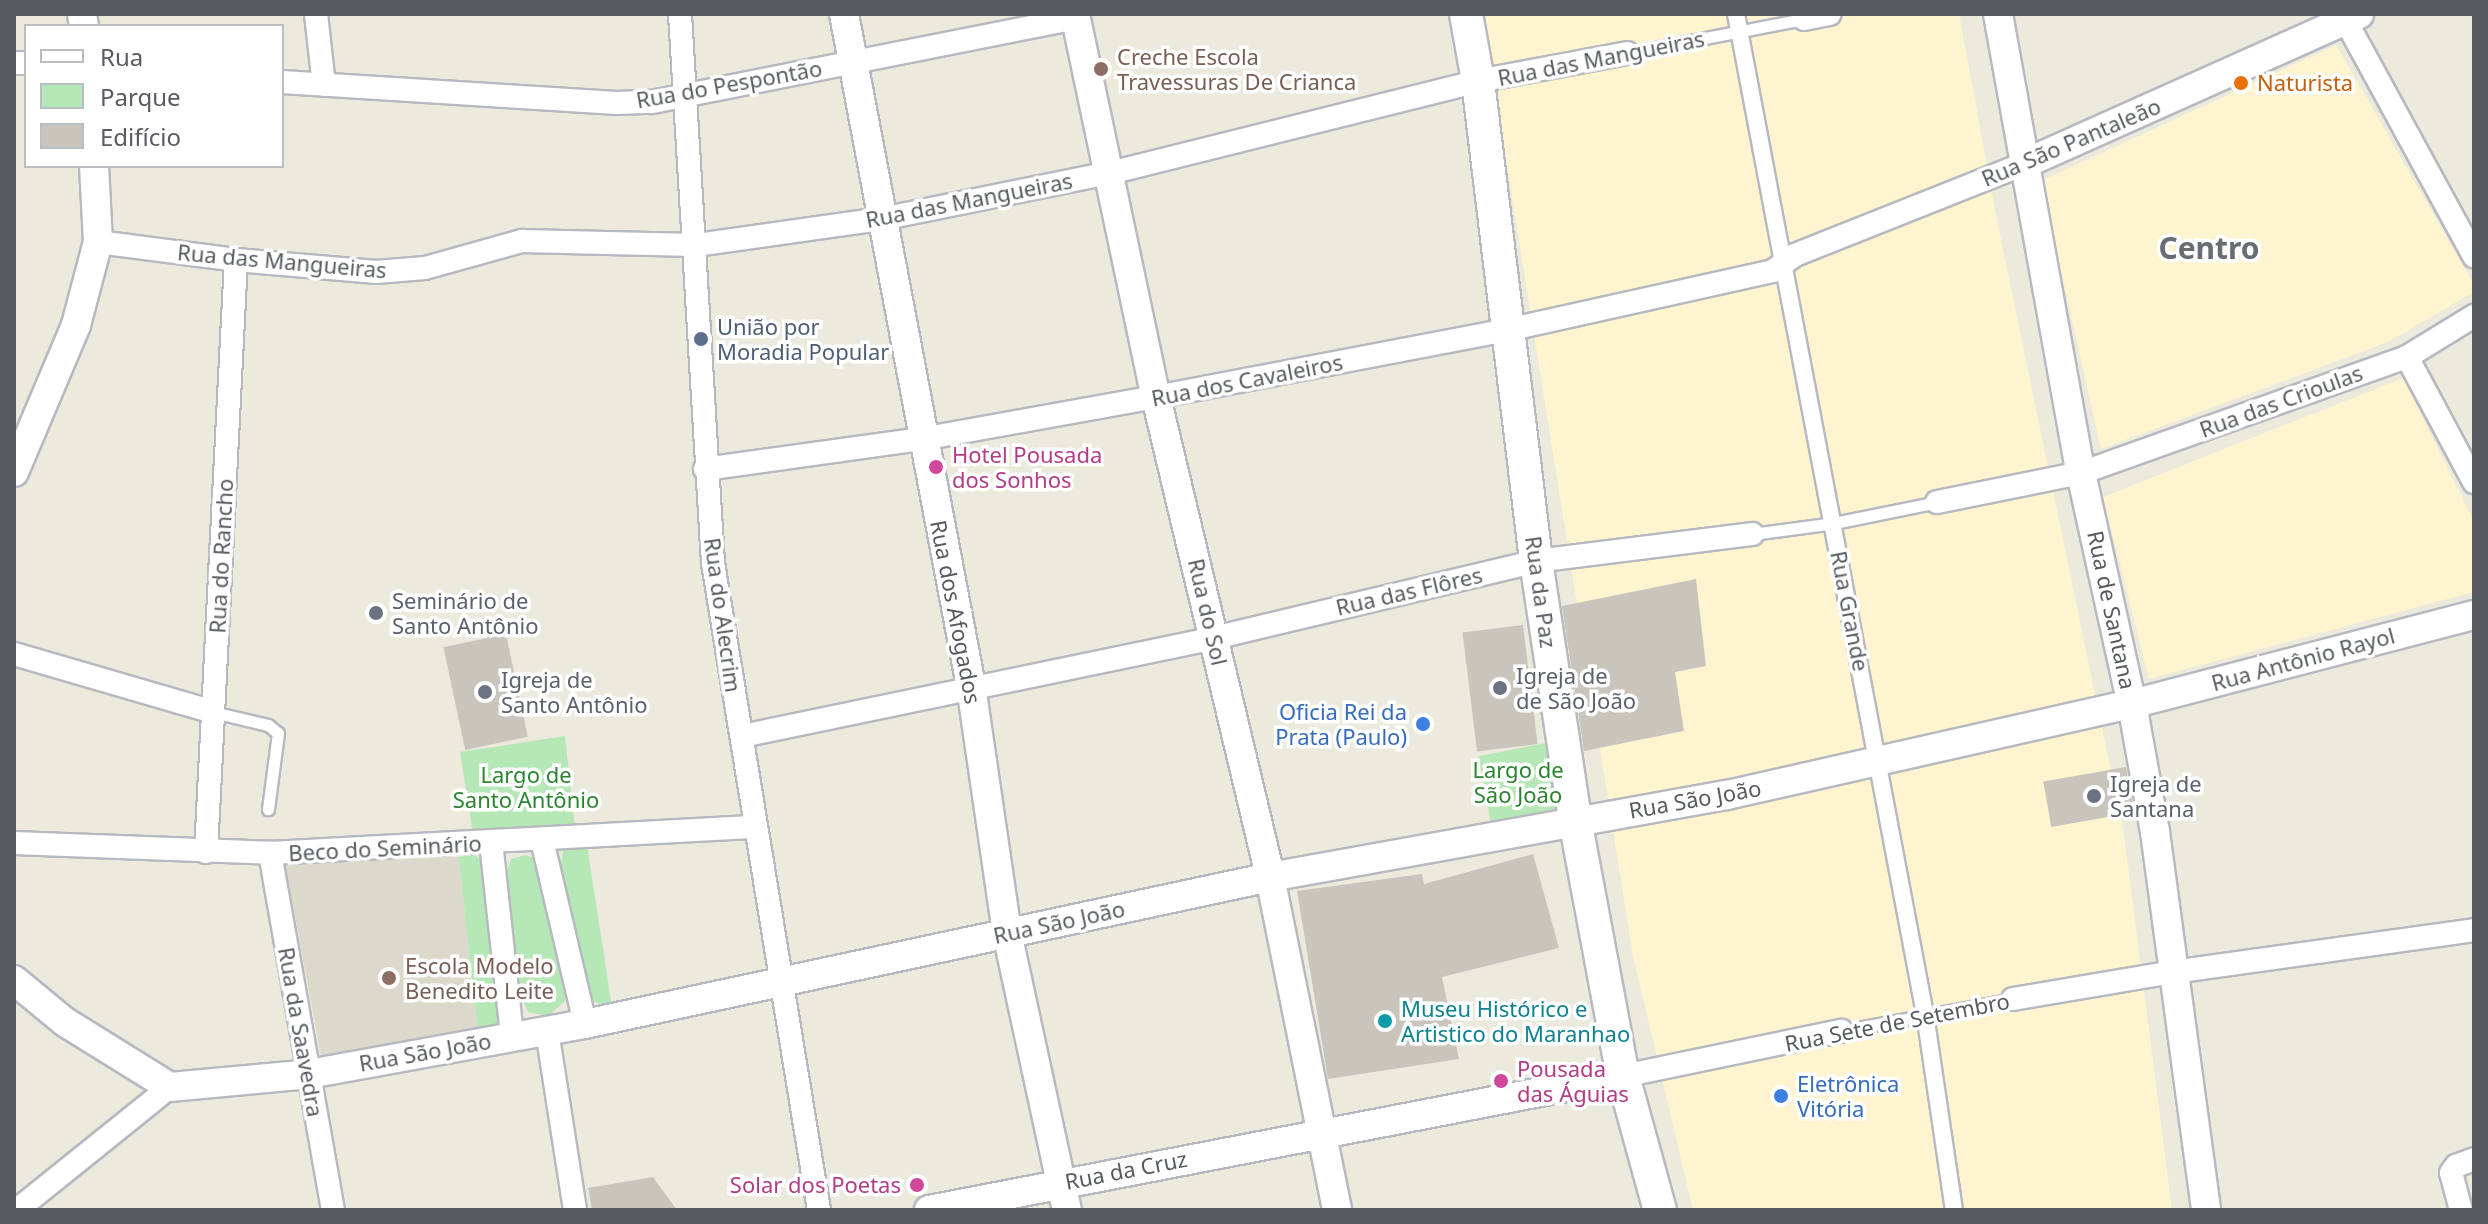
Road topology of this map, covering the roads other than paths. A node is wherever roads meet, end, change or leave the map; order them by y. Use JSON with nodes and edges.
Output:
{"nodes":[{"id":1,"x":316,"y":14,"type":"edge"},
{"id":2,"x":680,"y":14,"type":"edge"},
{"id":3,"x":844,"y":14,"type":"edge"},
{"id":4,"x":1466,"y":14,"type":"edge"},
{"id":5,"x":1736,"y":14,"type":"edge"},
{"id":6,"x":1830,"y":14,"type":"edge"},
{"id":7,"x":1998,"y":14,"type":"edge"},
{"id":8,"x":1075,"y":16,"type":"edge"},
{"id":9,"x":2348,"y":16,"type":"edge"},
{"id":10,"x":1804,"y":19,"type":"joint"},
{"id":11,"x":1740,"y":32,"type":"junction"},
{"id":12,"x":1627,"y":53,"type":"joint"},
{"id":13,"x":853,"y":62,"type":"junction"},
{"id":14,"x":1478,"y":81,"type":"junction"},
{"id":15,"x":284,"y":82,"type":"edge"},
{"id":16,"x":324,"y":85,"type":"junction"},
{"id":17,"x":685,"y":97,"type":"junction"},
{"id":18,"x":2024,"y":164,"type":"junction"},
{"id":19,"x":94,"y":168,"type":"edge"},
{"id":20,"x":1110,"y":173,"type":"junction"},
{"id":21,"x":881,"y":219,"type":"junction"},
{"id":22,"x":98,"y":242,"type":"junction"},
{"id":23,"x":696,"y":245,"type":"junction"},
{"id":24,"x":2474,"y":256,"type":"edge"},
{"id":25,"x":236,"y":260,"type":"junction"},
{"id":26,"x":1782,"y":264,"type":"junction"},
{"id":27,"x":2474,"y":316,"type":"edge"},
{"id":28,"x":1507,"y":330,"type":"junction"},
{"id":29,"x":2407,"y":357,"type":"junction"},
{"id":30,"x":1156,"y":397,"type":"junction"},
{"id":31,"x":922,"y":439,"type":"junction"},
{"id":32,"x":705,"y":469,"type":"junction"},
{"id":33,"x":14,"y":472,"type":"edge"},
{"id":34,"x":2081,"y":473,"type":"junction"},
{"id":35,"x":2474,"y":482,"type":"edge"},
{"id":36,"x":1937,"y":502,"type":"joint"},
{"id":37,"x":1834,"y":523,"type":"junction"},
{"id":38,"x":1752,"y":534,"type":"joint"},
{"id":39,"x":1536,"y":561,"type":"junction"},
{"id":40,"x":2474,"y":615,"type":"edge"},
{"id":41,"x":1214,"y":638,"type":"junction"},
{"id":42,"x":14,"y":654,"type":"edge"},
{"id":43,"x":971,"y":686,"type":"junction"},
{"id":44,"x":2132,"y":704,"type":"junction"},
{"id":45,"x":213,"y":712,"type":"junction"},
{"id":46,"x":742,"y":736,"type":"junction"},
{"id":47,"x":1878,"y":762,"type":"junction"},
{"id":48,"x":268,"y":809,"type":"dead end"},
{"id":49,"x":1575,"y":820,"type":"junction"},
{"id":50,"x":755,"y":827,"type":"junction"},
{"id":51,"x":542,"y":840,"type":"junction"},
{"id":52,"x":491,"y":842,"type":"junction"},
{"id":53,"x":14,"y":843,"type":"edge"},
{"id":54,"x":206,"y":852,"type":"junction"},
{"id":55,"x":270,"y":853,"type":"junction"},
{"id":56,"x":1270,"y":877,"type":"junction"},
{"id":57,"x":2474,"y":930,"type":"edge"},
{"id":58,"x":1007,"y":933,"type":"junction"},
{"id":59,"x":2173,"y":972,"type":"junction"},
{"id":60,"x":14,"y":980,"type":"edge"},
{"id":61,"x":781,"y":984,"type":"junction"},
{"id":62,"x":2013,"y":999,"type":"joint"},
{"id":63,"x":1925,"y":1014,"type":"junction"},
{"id":64,"x":585,"y":1024,"type":"junction"},
{"id":65,"x":547,"y":1031,"type":"junction"},
{"id":66,"x":1841,"y":1031,"type":"joint"},
{"id":67,"x":512,"y":1036,"type":"junction"},
{"id":68,"x":309,"y":1074,"type":"junction"},
{"id":69,"x":1623,"y":1076,"type":"junction"},
{"id":70,"x":170,"y":1087,"type":"junction"},
{"id":71,"x":1324,"y":1134,"type":"junction"},
{"id":72,"x":2474,"y":1159,"type":"edge"},
{"id":73,"x":1061,"y":1182,"type":"junction"},
{"id":74,"x":17,"y":1210,"type":"edge"},
{"id":75,"x":333,"y":1210,"type":"edge"},
{"id":76,"x":575,"y":1210,"type":"edge"},
{"id":77,"x":819,"y":1210,"type":"edge"},
{"id":78,"x":929,"y":1210,"type":"edge"},
{"id":79,"x":1067,"y":1210,"type":"edge"},
{"id":80,"x":1337,"y":1210,"type":"edge"},
{"id":81,"x":1660,"y":1210,"type":"edge"},
{"id":82,"x":1954,"y":1210,"type":"edge"},
{"id":83,"x":2206,"y":1210,"type":"edge"},
{"id":84,"x":2461,"y":1210,"type":"edge"}],
"edges":[{"from":1,"to":16,"type":"street"},
{"from":2,"to":17,"type":"street","name":"Rua do Alecrim"},
{"from":3,"to":13,"type":"street","name":"Rua dos Afogados"},
{"from":4,"to":14,"type":"main road","name":"Rua da Paz"},
{"from":5,"to":11,"type":"street","name":"Rua Grande"},
{"from":6,"to":10,"type":"street","name":"Rua das Mangueiras"},
{"from":7,"to":18,"type":"street","name":"Rua de Santana"},
{"from":8,"to":13,"type":"street","name":"Rua do Pespontão"},
{"from":8,"to":20,"type":"street","name":"Rua do Sol"},
{"from":9,"to":18,"type":"street","name":"Rua São Pantaleão"},
{"from":9,"to":24,"type":"street"},
{"from":10,"to":11,"type":"lane","name":"Rua das Mangueiras"},
{"from":11,"to":12,"type":"lane","name":"Rua das Mangueiras"},
{"from":11,"to":26,"type":"street","name":"Rua Grande"},
{"from":12,"to":14,"type":"street","name":"Rua das Mangueiras"},
{"from":13,"to":17,"type":"street","name":"Rua do Pespontão"},
{"from":13,"to":21,"type":"street","name":"Rua dos Afogados"},
{"from":14,"to":20,"type":"street","name":"Rua das Mangueiras"},
{"from":14,"to":28,"type":"main road","name":"Rua da Paz"},
{"from":15,"to":16,"type":"street","name":"Rua do Pespontão"},
{"from":16,"to":17,"type":"street","name":"Rua do Pespontão"},
{"from":17,"to":23,"type":"street","name":"Rua do Alecrim"},
{"from":18,"to":26,"type":"street","name":"Rua São Pantaleão"},
{"from":18,"to":34,"type":"street","name":"Rua de Santana"},
{"from":19,"to":22,"type":"street"},
{"from":20,"to":21,"type":"street","name":"Rua das Mangueiras"},
{"from":20,"to":30,"type":"street","name":"Rua do Sol"},
{"from":21,"to":23,"type":"street","name":"Rua das Mangueiras"},
{"from":21,"to":31,"type":"street","name":"Rua dos Afogados"},
{"from":22,"to":25,"type":"street","name":"Rua das Mangueiras"},
{"from":22,"to":33,"type":"street"},
{"from":23,"to":25,"type":"street","name":"Rua das Mangueiras"},
{"from":23,"to":32,"type":"street","name":"Rua do Alecrim"},
{"from":25,"to":45,"type":"street","name":"Rua do Rancho"},
{"from":26,"to":28,"type":"street","name":"Rua dos Cavaleiros"},
{"from":26,"to":37,"type":"street","name":"Rua Grande"},
{"from":27,"to":29,"type":"street","name":"Rua das Crioulas"},
{"from":28,"to":30,"type":"street","name":"Rua dos Cavaleiros"},
{"from":28,"to":39,"type":"main road","name":"Rua da Paz"},
{"from":29,"to":34,"type":"street","name":"Rua das Crioulas"},
{"from":29,"to":35,"type":"street"},
{"from":30,"to":31,"type":"street","name":"Rua dos Cavaleiros"},
{"from":30,"to":41,"type":"street","name":"Rua do Sol"},
{"from":31,"to":32,"type":"street","name":"Rua dos Cavaleiros"},
{"from":31,"to":43,"type":"street","name":"Rua dos Afogados"},
{"from":32,"to":46,"type":"street","name":"Rua do Alecrim"},
{"from":34,"to":36,"type":"street","name":"Rua das Flôres"},
{"from":34,"to":44,"type":"street","name":"Rua de Santana"},
{"from":36,"to":37,"type":"lane","name":"Rua das Flôres"},
{"from":37,"to":38,"type":"lane","name":"Rua das Flôres"},
{"from":37,"to":47,"type":"street","name":"Rua Grande"},
{"from":38,"to":39,"type":"street","name":"Rua das Flôres"},
{"from":39,"to":41,"type":"street","name":"Rua das Flôres"},
{"from":39,"to":49,"type":"main road","name":"Rua da Paz"},
{"from":40,"to":44,"type":"street","name":"Rua Antônio Rayol"},
{"from":41,"to":43,"type":"street","name":"Rua das Flôres"},
{"from":41,"to":56,"type":"street","name":"Rua do Sol"},
{"from":42,"to":45,"type":"street"},
{"from":43,"to":46,"type":"street","name":"Rua das Flôres"},
{"from":43,"to":58,"type":"street","name":"Rua dos Afogados"},
{"from":44,"to":47,"type":"street","name":"Rua São João"},
{"from":44,"to":59,"type":"street","name":"Rua de Santana"},
{"from":45,"to":48,"type":"lane"},
{"from":45,"to":54,"type":"street","name":"Rua do Rancho"},
{"from":46,"to":50,"type":"street","name":"Rua do Alecrim"},
{"from":47,"to":49,"type":"street","name":"Rua São João"},
{"from":47,"to":63,"type":"street","name":"Rua Grande"},
{"from":49,"to":56,"type":"street","name":"Rua São João"},
{"from":49,"to":69,"type":"main road","name":"Rua da Paz"},
{"from":50,"to":51,"type":"street","name":"Beco do Seminário"},
{"from":50,"to":61,"type":"street","name":"Rua do Alecrim"},
{"from":51,"to":52,"type":"street","name":"Beco do Seminário"},
{"from":51,"to":64,"type":"street"},
{"from":52,"to":55,"type":"street","name":"Beco do Seminário"},
{"from":52,"to":67,"type":"street"},
{"from":53,"to":54,"type":"street","name":"Beco do Seminário"},
{"from":54,"to":55,"type":"street","name":"Beco do Seminário"},
{"from":55,"to":68,"type":"street","name":"Rua da Saavedra"},
{"from":56,"to":58,"type":"street","name":"Rua São João"},
{"from":56,"to":71,"type":"street","name":"Rua do Sol"},
{"from":57,"to":59,"type":"street","name":"Rua Sete de Setembro"},
{"from":58,"to":61,"type":"street","name":"Rua São João"},
{"from":58,"to":73,"type":"street","name":"Rua dos Afogados"},
{"from":59,"to":62,"type":"street","name":"Rua Sete de Setembro"},
{"from":59,"to":83,"type":"street","name":"Rua de Santana"},
{"from":60,"to":70,"type":"street"},
{"from":61,"to":64,"type":"street","name":"Rua São João"},
{"from":61,"to":77,"type":"street","name":"Rua do Alecrim"},
{"from":62,"to":63,"type":"lane","name":"Rua Sete de Setembro"},
{"from":63,"to":66,"type":"lane","name":"Rua Sete de Setembro"},
{"from":63,"to":82,"type":"street","name":"Rua Grande"},
{"from":64,"to":65,"type":"street","name":"Rua São João"},
{"from":65,"to":67,"type":"street","name":"Rua São João"},
{"from":65,"to":76,"type":"street"},
{"from":66,"to":69,"type":"street","name":"Rua Sete de Setembro"},
{"from":67,"to":68,"type":"street","name":"Rua São João"},
{"from":68,"to":70,"type":"street","name":"Rua São João"},
{"from":68,"to":75,"type":"street","name":"Rua da Saavedra"},
{"from":69,"to":71,"type":"street","name":"Rua Sete de Setembro"},
{"from":69,"to":81,"type":"main road","name":"Rua da Paz"},
{"from":70,"to":74,"type":"street"},
{"from":71,"to":73,"type":"street","name":"Rua da Cruz"},
{"from":71,"to":80,"type":"street","name":"Rua do Sol"},
{"from":72,"to":84,"type":"street"},
{"from":73,"to":78,"type":"street","name":"Rua da Cruz"},
{"from":73,"to":79,"type":"street","name":"Rua dos Afogados"}]}
